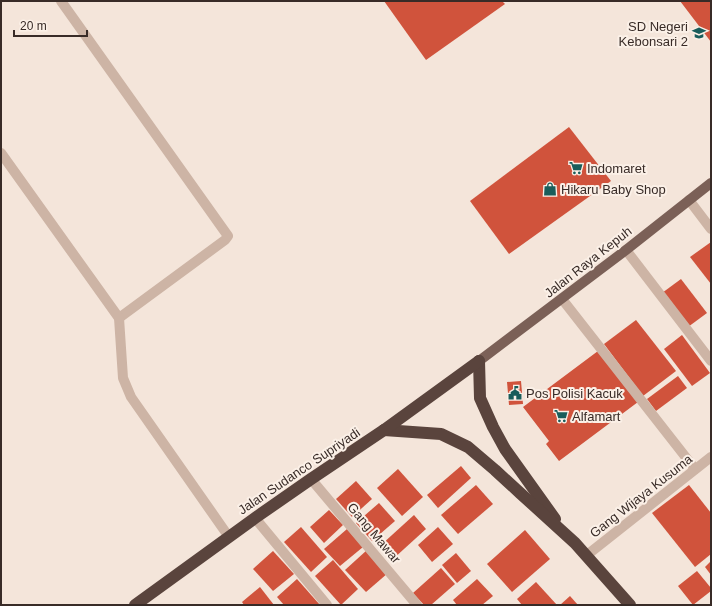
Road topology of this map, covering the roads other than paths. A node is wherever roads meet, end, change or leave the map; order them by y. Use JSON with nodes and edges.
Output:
{"nodes":[{"id":1,"x":61,"y":1,"type":"edge"},
{"id":2,"x":1,"y":153,"type":"edge"},
{"id":3,"x":711,"y":183,"type":"edge"},
{"id":4,"x":689,"y":200,"type":"junction"},
{"id":5,"x":711,"y":229,"type":"edge"},
{"id":6,"x":626,"y":250,"type":"junction"},
{"id":7,"x":562,"y":299,"type":"junction"},
{"id":8,"x":119,"y":318,"type":"junction"},
{"id":9,"x":479,"y":361,"type":"junction"},
{"id":10,"x":711,"y":361,"type":"edge"},
{"id":11,"x":384,"y":430,"type":"junction"},
{"id":12,"x":711,"y":457,"type":"edge"},
{"id":13,"x":695,"y":469,"type":"junction"},
{"id":14,"x":311,"y":479,"type":"junction"},
{"id":15,"x":255,"y":518,"type":"junction"},
{"id":16,"x":566,"y":534,"type":"junction"},
{"id":17,"x":229,"y":537,"type":"junction"},
{"id":18,"x":587,"y":555,"type":"junction"},
{"id":19,"x":135,"y":605,"type":"edge"},
{"id":20,"x":327,"y":605,"type":"edge"},
{"id":21,"x":417,"y":605,"type":"edge"},
{"id":22,"x":630,"y":605,"type":"edge"}],
"edges":[{"from":1,"to":8,"type":"street"},
{"from":2,"to":8,"type":"street"},
{"from":3,"to":4,"type":"main road","name":"Jalan Raya Kepuh"},
{"from":4,"to":5,"type":"street"},
{"from":4,"to":6,"type":"main road","name":"Jalan Raya Kepuh"},
{"from":6,"to":7,"type":"main road","name":"Jalan Raya Kepuh"},
{"from":6,"to":10,"type":"street"},
{"from":7,"to":9,"type":"main road","name":"Jalan Raya Kepuh"},
{"from":7,"to":13,"type":"street"},
{"from":8,"to":17,"type":"street"},
{"from":9,"to":11,"type":"highway","name":"Jalan Sudanco Supriyadi"},
{"from":9,"to":16,"type":"highway"},
{"from":11,"to":14,"type":"highway","name":"Jalan Sudanco Supriyadi"},
{"from":11,"to":16,"type":"highway"},
{"from":12,"to":13,"type":"street","name":"Gang Wijaya Kusuma"},
{"from":13,"to":18,"type":"street","name":"Gang Wijaya Kusuma"},
{"from":14,"to":15,"type":"highway","name":"Jalan Sudanco Supriyadi"},
{"from":14,"to":21,"type":"street","name":"Gang Mawar"},
{"from":15,"to":17,"type":"highway","name":"Jalan Sudanco Supriyadi"},
{"from":15,"to":20,"type":"street"},
{"from":16,"to":18,"type":"highway"},
{"from":17,"to":19,"type":"highway","name":"Jalan Sudanco Supriyadi"},
{"from":18,"to":22,"type":"highway"}]}
